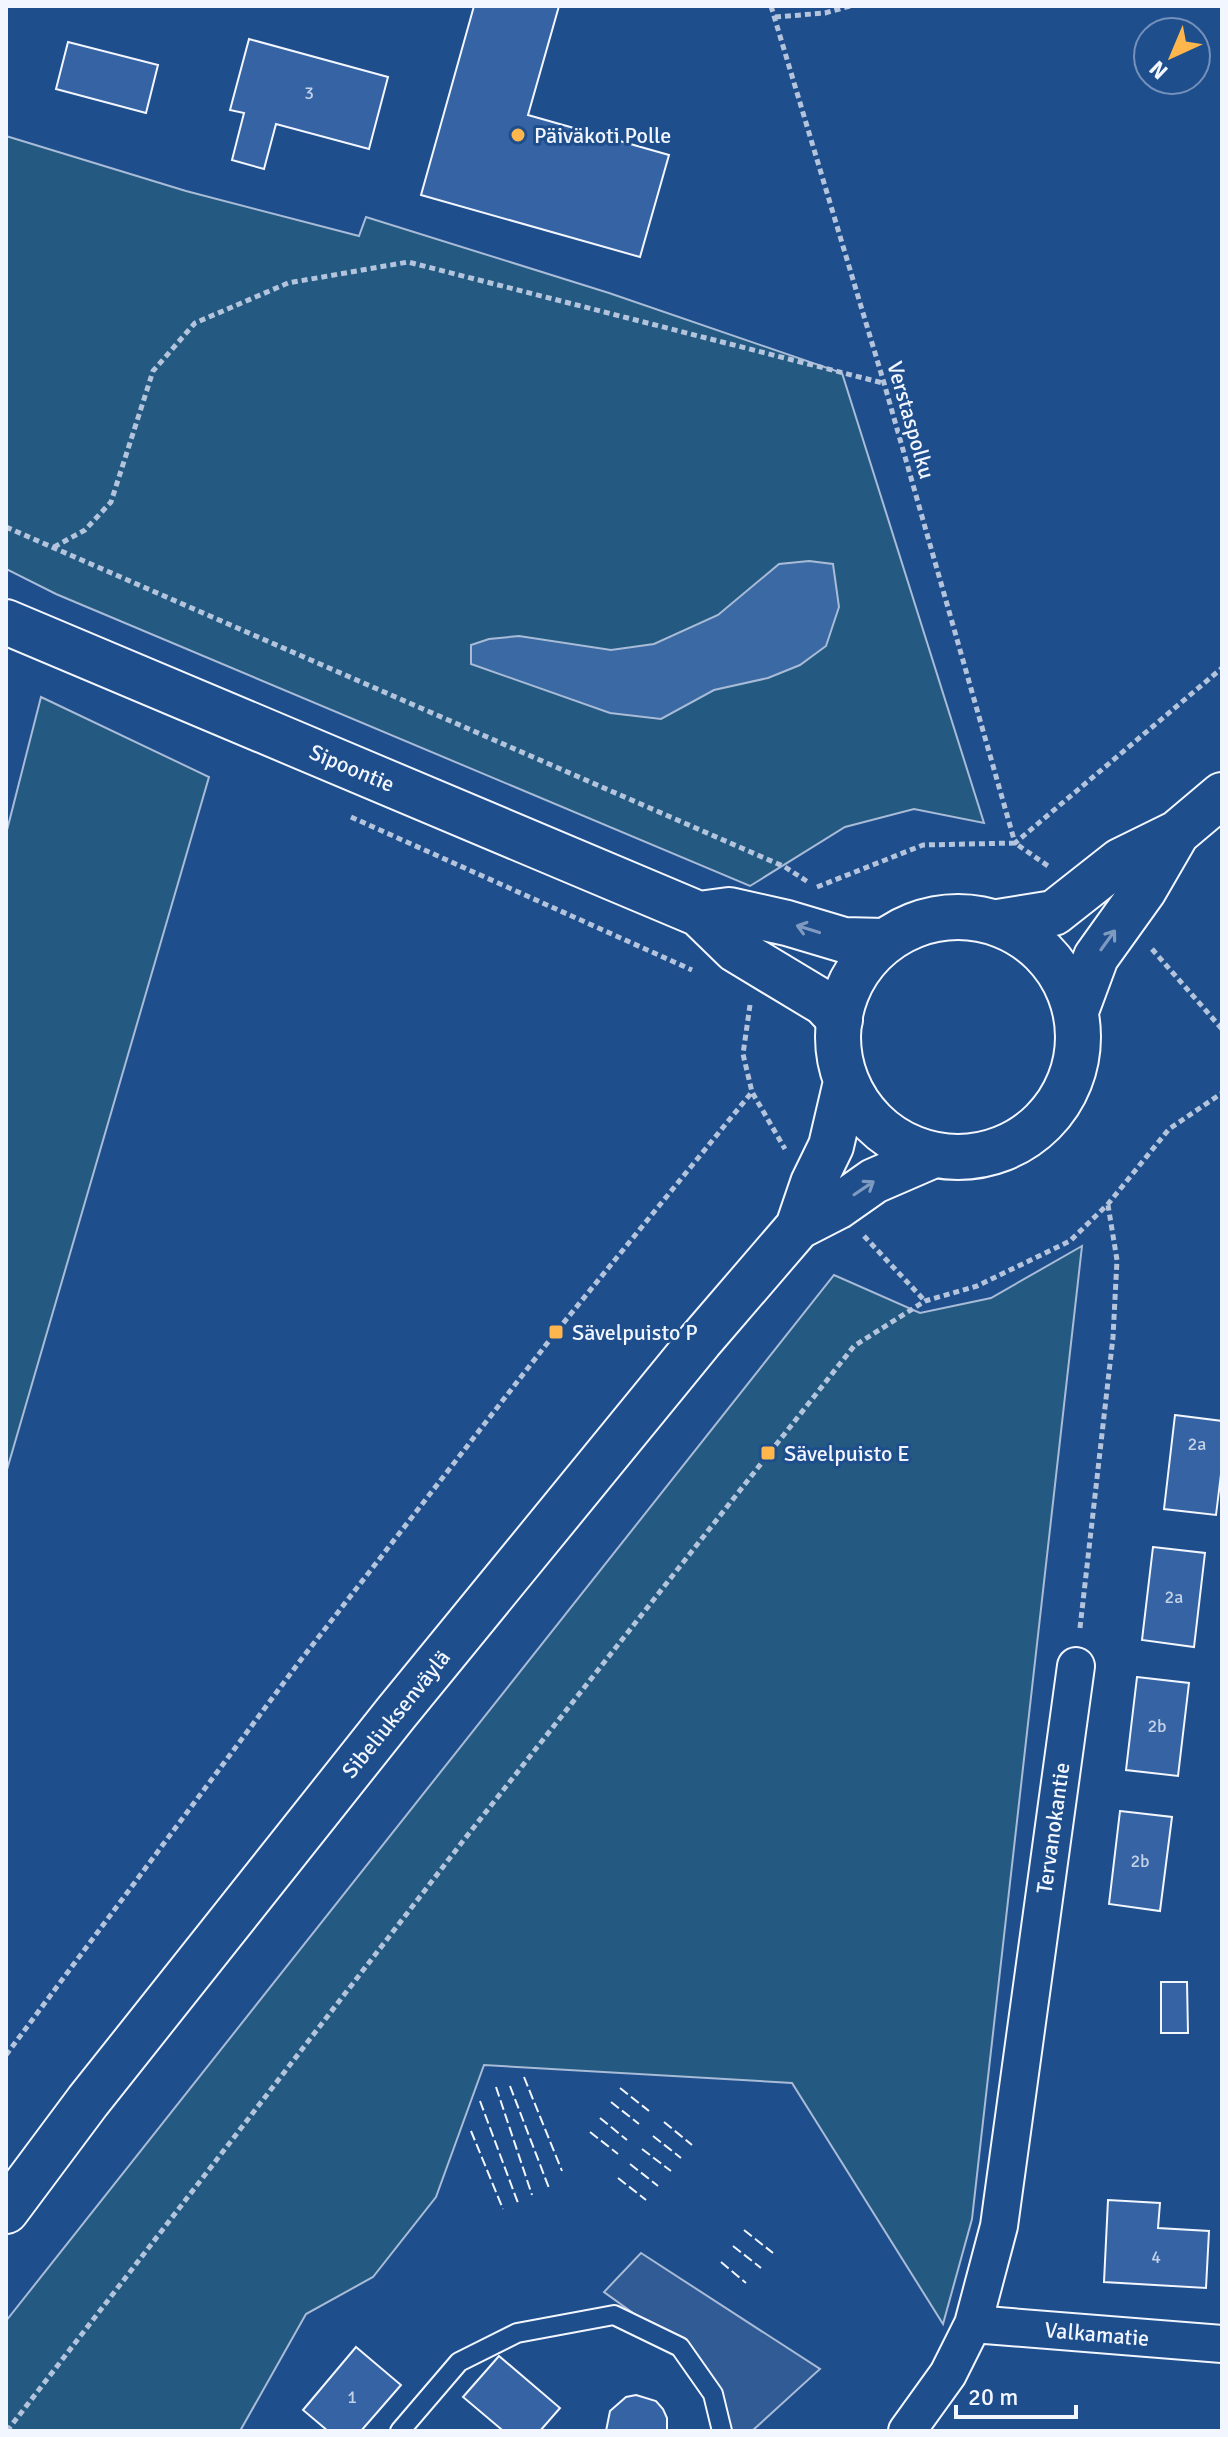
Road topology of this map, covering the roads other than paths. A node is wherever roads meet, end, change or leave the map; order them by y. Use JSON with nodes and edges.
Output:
{"nodes":[{"id":1,"x":6,"y":622,"type":"edge"},
{"id":2,"x":1222,"y":795,"type":"edge"},
{"id":3,"x":1177,"y":833,"type":"junction"},
{"id":4,"x":699,"y":914,"type":"junction"},
{"id":5,"x":998,"y":922,"type":"junction"},
{"id":6,"x":884,"y":941,"type":"junction"},
{"id":7,"x":1076,"y":1011,"type":"junction"},
{"id":8,"x":840,"y":1020,"type":"junction"},
{"id":9,"x":846,"y":1082,"type":"junction"},
{"id":10,"x":934,"y":1155,"type":"junction"},
{"id":11,"x":798,"y":1227,"type":"junction"},
{"id":12,"x":1076,"y":1666,"type":"road end"},
{"id":13,"x":6,"y":2211,"type":"edge"},
{"id":14,"x":973,"y":2324,"type":"junction"},
{"id":15,"x":1222,"y":2344,"type":"edge"},
{"id":16,"x":400,"y":2431,"type":"edge"},
{"id":17,"x":722,"y":2431,"type":"edge"},
{"id":18,"x":907,"y":2431,"type":"edge"}],
"edges":[{"from":1,"to":4,"type":"main road","name":"Sipoontie"},
{"from":2,"to":3,"type":"main road"},
{"from":3,"to":5,"type":"main road"},
{"from":7,"to":3,"type":"main road","one_way":true},
{"from":6,"to":4,"type":"main road","name":"Sipoontie","one_way":true},
{"from":4,"to":8,"type":"main road","name":"Sipoontie"},
{"from":5,"to":6,"type":"main road"},
{"from":5,"to":7,"type":"main road"},
{"from":6,"to":8,"type":"main road"},
{"from":7,"to":10,"type":"main road"},
{"from":8,"to":9,"type":"main road"},
{"from":9,"to":10,"type":"main road"},
{"from":9,"to":11,"type":"main road","name":"Sibeliuksenväylä"},
{"from":11,"to":10,"type":"main road","name":"Sibeliuksenväylä","one_way":true},
{"from":11,"to":13,"type":"main road","name":"Sibeliuksenväylä"},
{"from":12,"to":14,"type":"street","name":"Tervanokantie"},
{"from":14,"to":15,"type":"street","name":"Valkamatie"},
{"from":14,"to":18,"type":"street","name":"Tervanokantie"},
{"from":16,"to":17,"type":"lane"}]}
